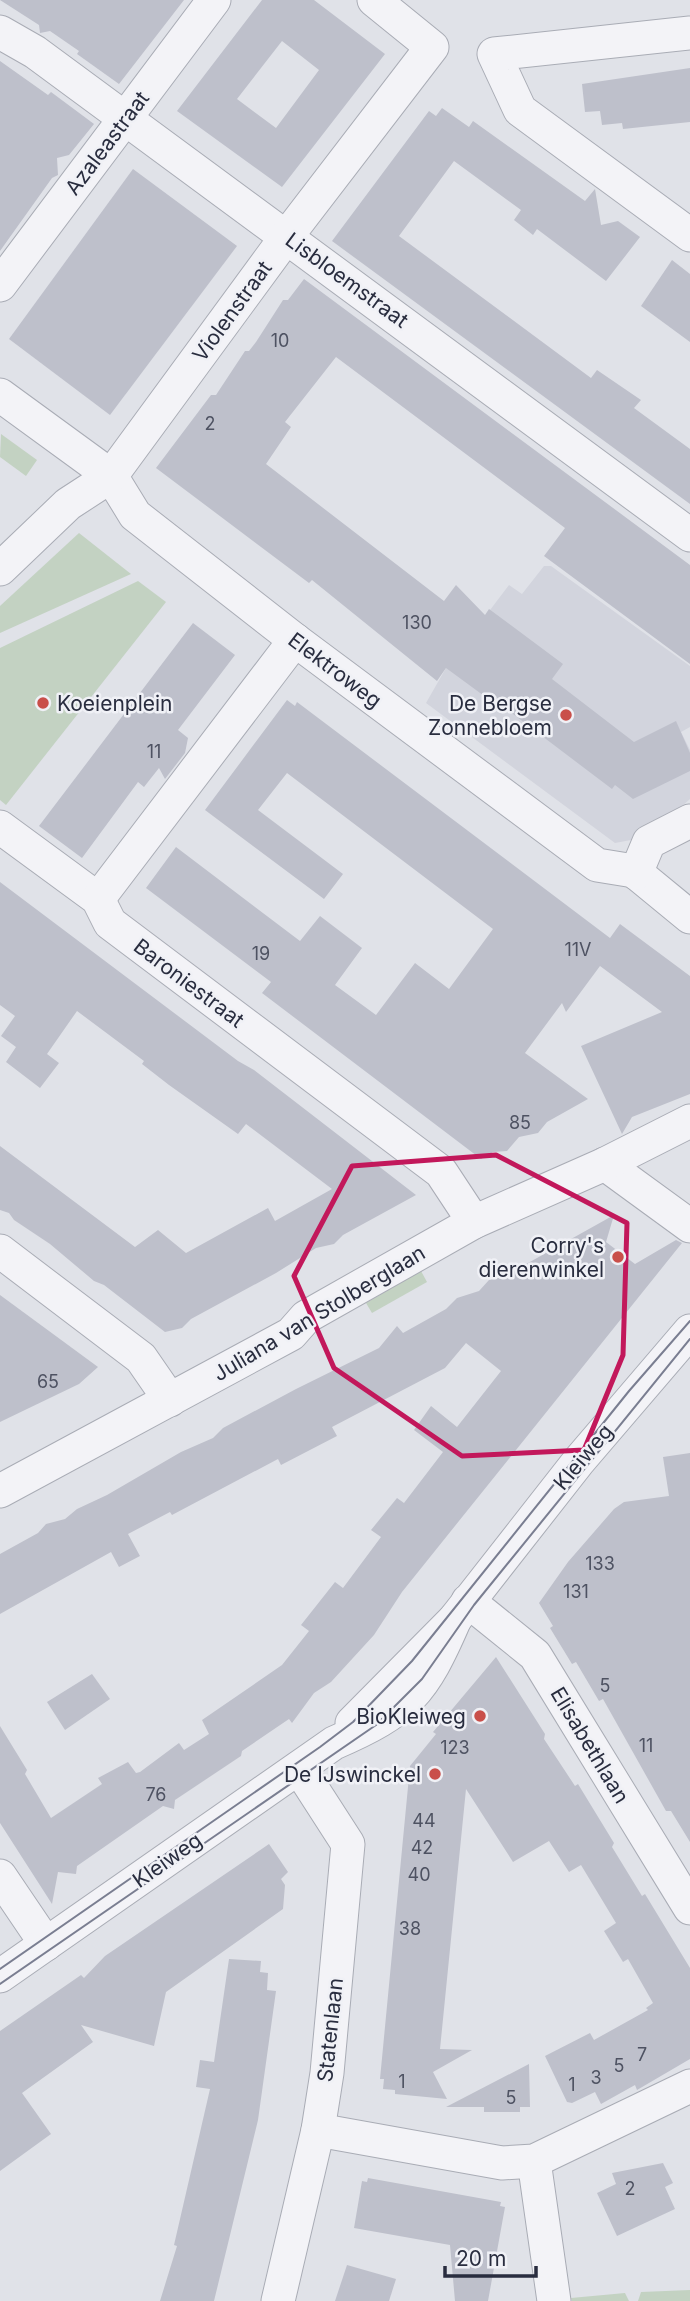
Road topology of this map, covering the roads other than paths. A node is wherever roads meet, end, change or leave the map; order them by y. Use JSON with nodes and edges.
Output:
{"nodes":[{"id":1,"x":214,"y":0,"type":"edge"},
{"id":2,"x":374,"y":0,"type":"edge"},
{"id":3,"x":0,"y":32,"type":"edge"},
{"id":4,"x":690,"y":33,"type":"edge"},
{"id":5,"x":125,"y":120,"type":"junction"},
{"id":6,"x":690,"y":235,"type":"edge"},
{"id":7,"x":287,"y":236,"type":"junction"},
{"id":8,"x":0,"y":285,"type":"edge"},
{"id":9,"x":0,"y":394,"type":"edge"},
{"id":10,"x":111,"y":475,"type":"junction"},
{"id":11,"x":690,"y":535,"type":"edge"},
{"id":12,"x":0,"y":569,"type":"edge"},
{"id":13,"x":296,"y":640,"type":"junction"},
{"id":14,"x":690,"y":821,"type":"edge"},
{"id":15,"x":0,"y":827,"type":"edge"},
{"id":16,"x":635,"y":872,"type":"junction"},
{"id":17,"x":98,"y":899,"type":"junction"},
{"id":18,"x":690,"y":917,"type":"edge"},
{"id":19,"x":690,"y":1121,"type":"edge"},
{"id":20,"x":605,"y":1164,"type":"junction"},
{"id":21,"x":474,"y":1222,"type":"junction"},
{"id":22,"x":690,"y":1226,"type":"edge"},
{"id":23,"x":0,"y":1251,"type":"edge"},
{"id":24,"x":690,"y":1331,"type":"edge"},
{"id":25,"x":170,"y":1400,"type":"junction"},
{"id":26,"x":0,"y":1491,"type":"edge"},
{"id":27,"x":461,"y":1610,"type":"junction"},
{"id":28,"x":299,"y":1768,"type":"junction"},
{"id":29,"x":0,"y":1876,"type":"edge"},
{"id":30,"x":690,"y":1908,"type":"edge"},
{"id":31,"x":46,"y":1944,"type":"junction"},
{"id":32,"x":0,"y":1976,"type":"edge"},
{"id":33,"x":690,"y":2086,"type":"edge"},
{"id":34,"x":318,"y":2130,"type":"junction"},
{"id":35,"x":534,"y":2161,"type":"junction"},
{"id":36,"x":278,"y":2301,"type":"edge"},
{"id":37,"x":554,"y":2301,"type":"edge"}],
"edges":[{"from":1,"to":5,"type":"street","name":"Azaleastraat"},
{"from":2,"to":7,"type":"street","name":"Violenstraat"},
{"from":3,"to":5,"type":"street","name":"Lisbloemstraat"},
{"from":4,"to":6,"type":"street"},
{"from":5,"to":7,"type":"street","name":"Lisbloemstraat"},
{"from":5,"to":8,"type":"street","name":"Azaleastraat"},
{"from":7,"to":10,"type":"street","name":"Violenstraat"},
{"from":7,"to":11,"type":"street","name":"Lisbloemstraat"},
{"from":9,"to":10,"type":"street","name":"Elektroweg"},
{"from":10,"to":12,"type":"street","name":"Violenstraat"},
{"from":10,"to":13,"type":"street","name":"Elektroweg"},
{"from":13,"to":16,"type":"street","name":"Elektroweg"},
{"from":13,"to":17,"type":"street"},
{"from":14,"to":16,"type":"street"},
{"from":15,"to":17,"type":"street","name":"Baroniestraat"},
{"from":16,"to":18,"type":"street","name":"Elektroweg"},
{"from":17,"to":21,"type":"street","name":"Baroniestraat"},
{"from":19,"to":20,"type":"street","name":"Juliana van Stolberglaan"},
{"from":20,"to":21,"type":"street","name":"Juliana van Stolberglaan"},
{"from":20,"to":22,"type":"street"},
{"from":21,"to":25,"type":"street","name":"Juliana van Stolberglaan"},
{"from":23,"to":25,"type":"street"},
{"from":24,"to":27,"type":"street","name":"Kleiweg"},
{"from":25,"to":26,"type":"street","name":"Juliana van Stolberglaan"},
{"from":27,"to":28,"type":"street","name":"Kleiweg"},
{"from":27,"to":30,"type":"street","name":"Elisabethlaan"},
{"from":28,"to":31,"type":"street","name":"Kleiweg"},
{"from":28,"to":34,"type":"street","name":"Statenlaan"},
{"from":29,"to":31,"type":"street"},
{"from":31,"to":32,"type":"street","name":"Kleiweg"},
{"from":33,"to":35,"type":"street"},
{"from":34,"to":35,"type":"street"},
{"from":34,"to":36,"type":"street","name":"Statenlaan"},
{"from":35,"to":37,"type":"street"}]}
